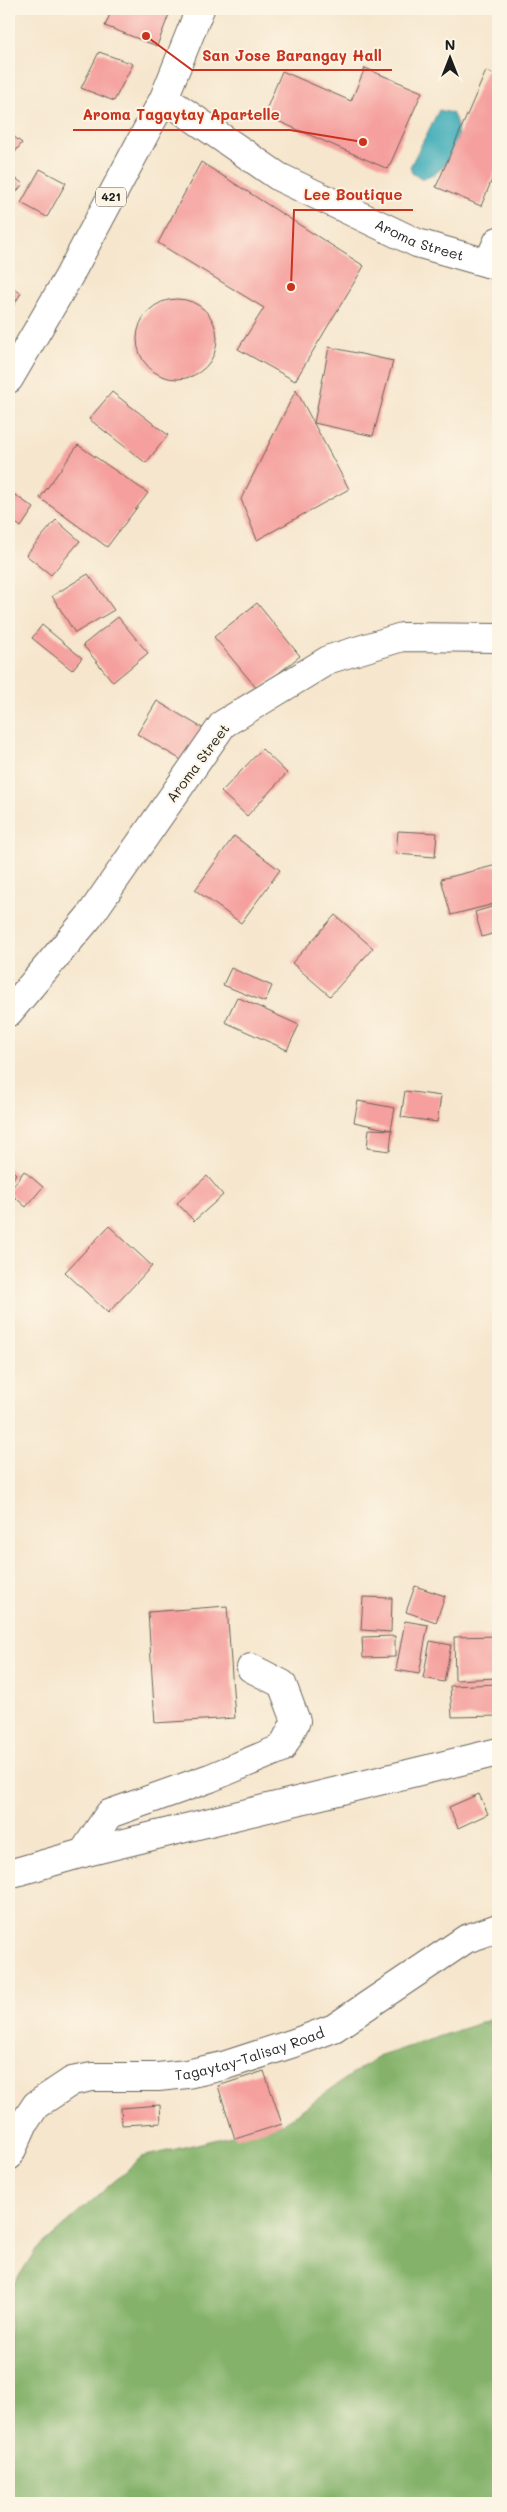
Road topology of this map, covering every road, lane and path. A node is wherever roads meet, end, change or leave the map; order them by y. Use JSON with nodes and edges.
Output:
{"nodes":[{"id":1,"x":200,"y":9,"type":"edge"},
{"id":2,"x":164,"y":98,"type":"junction"},
{"id":3,"x":495,"y":256,"type":"edge"},
{"id":4,"x":9,"y":379,"type":"edge"},
{"id":5,"x":498,"y":638,"type":"edge"},
{"id":6,"x":9,"y":1012,"type":"edge"},
{"id":7,"x":251,"y":1668,"type":"dead end"},
{"id":8,"x":498,"y":1752,"type":"edge"},
{"id":9,"x":83,"y":1853,"type":"junction"},
{"id":10,"x":9,"y":1874,"type":"edge"},
{"id":11,"x":498,"y":1928,"type":"edge"},
{"id":12,"x":9,"y":2156,"type":"edge"}],
"edges":[{"from":1,"to":2,"type":"main road","number":"421"},
{"from":2,"to":3,"type":"main road","name":"Aroma Street"},
{"from":2,"to":4,"type":"main road","number":"421"},
{"from":5,"to":6,"type":"main road","name":"Aroma Street"},
{"from":7,"to":9,"type":"main road"},
{"from":8,"to":9,"type":"main road"},
{"from":9,"to":10,"type":"main road"},
{"from":11,"to":12,"type":"main road","name":"Tagaytay-Talisay Road"}]}
